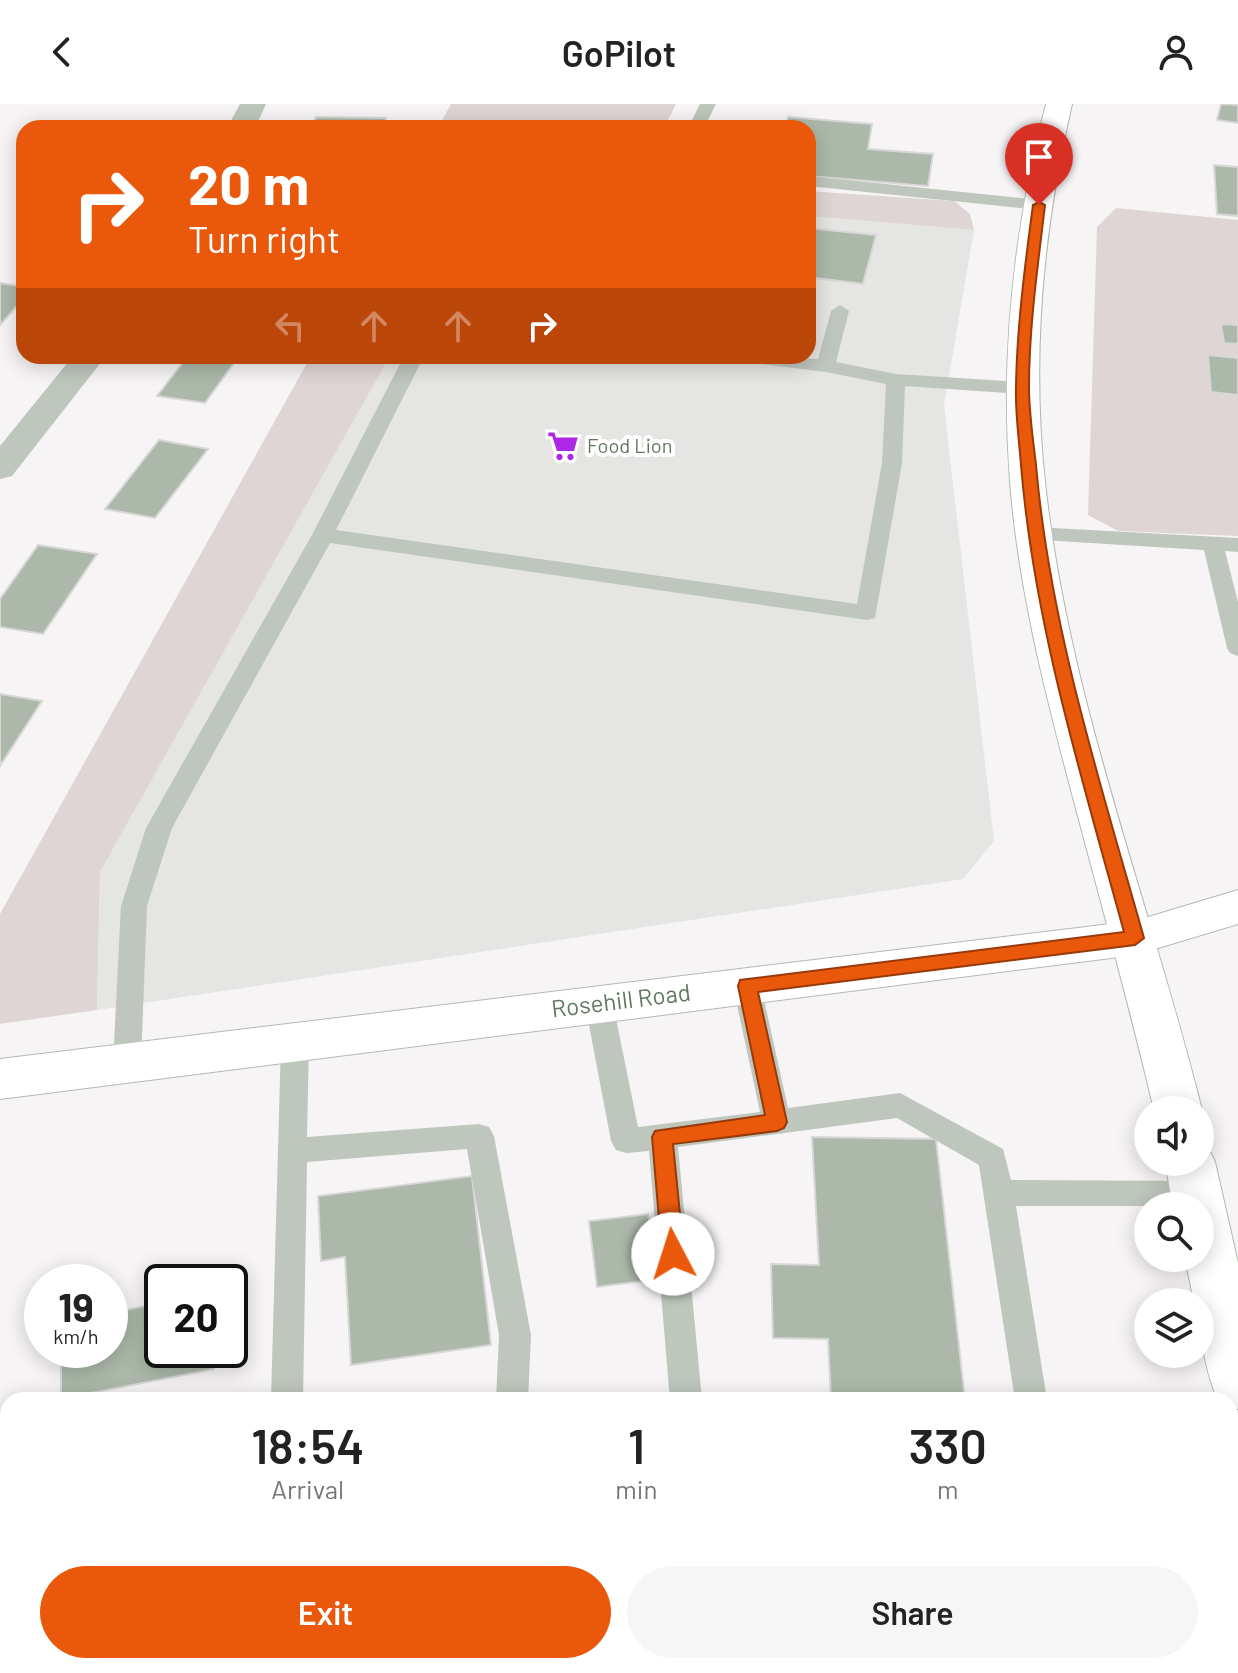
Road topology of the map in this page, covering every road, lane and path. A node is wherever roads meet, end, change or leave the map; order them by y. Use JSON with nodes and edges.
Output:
{"nodes":[{"id":1,"x":1059,"y":104,"type":"edge"},
{"id":2,"x":816,"y":182,"type":"edge"},
{"id":3,"x":1039,"y":205,"type":"junction"},
{"id":4,"x":840,"y":311,"type":"dead end"},
{"id":5,"x":84,"y":364,"type":"edge"},
{"id":6,"x":410,"y":364,"type":"edge"},
{"id":7,"x":810,"y":364,"type":"edge"},
{"id":8,"x":826,"y":366,"type":"junction"},
{"id":9,"x":896,"y":380,"type":"junction"},
{"id":10,"x":1022,"y":388,"type":"junction"},
{"id":11,"x":0,"y":469,"type":"edge"},
{"id":12,"x":1034,"y":534,"type":"junction"},
{"id":13,"x":323,"y":535,"type":"junction"},
{"id":14,"x":1213,"y":544,"type":"junction"},
{"id":15,"x":1238,"y":545,"type":"edge"},
{"id":16,"x":1238,"y":648,"type":"edge"},
{"id":17,"x":1238,"y":907,"type":"edge"},
{"id":18,"x":1135,"y":938,"type":"junction"},
{"id":19,"x":747,"y":986,"type":"junction"},
{"id":20,"x":599,"y":1004,"type":"junction"},
{"id":21,"x":295,"y":1042,"type":"junction"},
{"id":22,"x":127,"y":1063,"type":"junction"},
{"id":23,"x":0,"y":1079,"type":"edge"},
{"id":24,"x":1174,"y":1096,"type":"edge"},
{"id":25,"x":777,"y":1122,"type":"junction"},
{"id":26,"x":662,"y":1137,"type":"junction"},
{"id":27,"x":293,"y":1151,"type":"junction"},
{"id":28,"x":999,"y":1193,"type":"junction"},
{"id":29,"x":1134,"y":1193,"type":"edge"},
{"id":30,"x":1213,"y":1272,"type":"edge"},
{"id":31,"x":1238,"y":1383,"type":"edge"},
{"id":32,"x":287,"y":1392,"type":"edge"},
{"id":33,"x":512,"y":1392,"type":"edge"},
{"id":34,"x":685,"y":1392,"type":"edge"},
{"id":35,"x":1030,"y":1392,"type":"edge"}],
"edges":[{"from":1,"to":3,"type":"main road"},
{"from":2,"to":3,"type":"lane"},
{"from":3,"to":10,"type":"main road"},
{"from":4,"to":8,"type":"lane"},
{"from":5,"to":11,"type":"street"},
{"from":6,"to":13,"type":"lane"},
{"from":7,"to":8,"type":"lane"},
{"from":8,"to":9,"type":"lane"},
{"from":9,"to":10,"type":"lane"},
{"from":9,"to":13,"type":"lane"},
{"from":10,"to":12,"type":"main road"},
{"from":12,"to":14,"type":"lane"},
{"from":12,"to":18,"type":"main road"},
{"from":13,"to":22,"type":"lane"},
{"from":14,"to":15,"type":"lane"},
{"from":14,"to":16,"type":"lane"},
{"from":17,"to":18,"type":"main road","name":"Rosehill Road"},
{"from":18,"to":19,"type":"main road","name":"Rosehill Road"},
{"from":18,"to":24,"type":"main road"},
{"from":19,"to":20,"type":"main road","name":"Rosehill Road"},
{"from":19,"to":25,"type":"lane"},
{"from":20,"to":21,"type":"main road","name":"Rosehill Road"},
{"from":20,"to":26,"type":"lane"},
{"from":21,"to":22,"type":"main road","name":"Rosehill Road"},
{"from":21,"to":27,"type":"lane"},
{"from":22,"to":23,"type":"main road","name":"Rosehill Road"},
{"from":25,"to":26,"type":"lane"},
{"from":25,"to":28,"type":"lane"},
{"from":26,"to":34,"type":"lane"},
{"from":27,"to":32,"type":"lane"},
{"from":27,"to":33,"type":"lane"},
{"from":28,"to":29,"type":"lane"},
{"from":28,"to":35,"type":"lane"},
{"from":30,"to":31,"type":"main road"}]}
